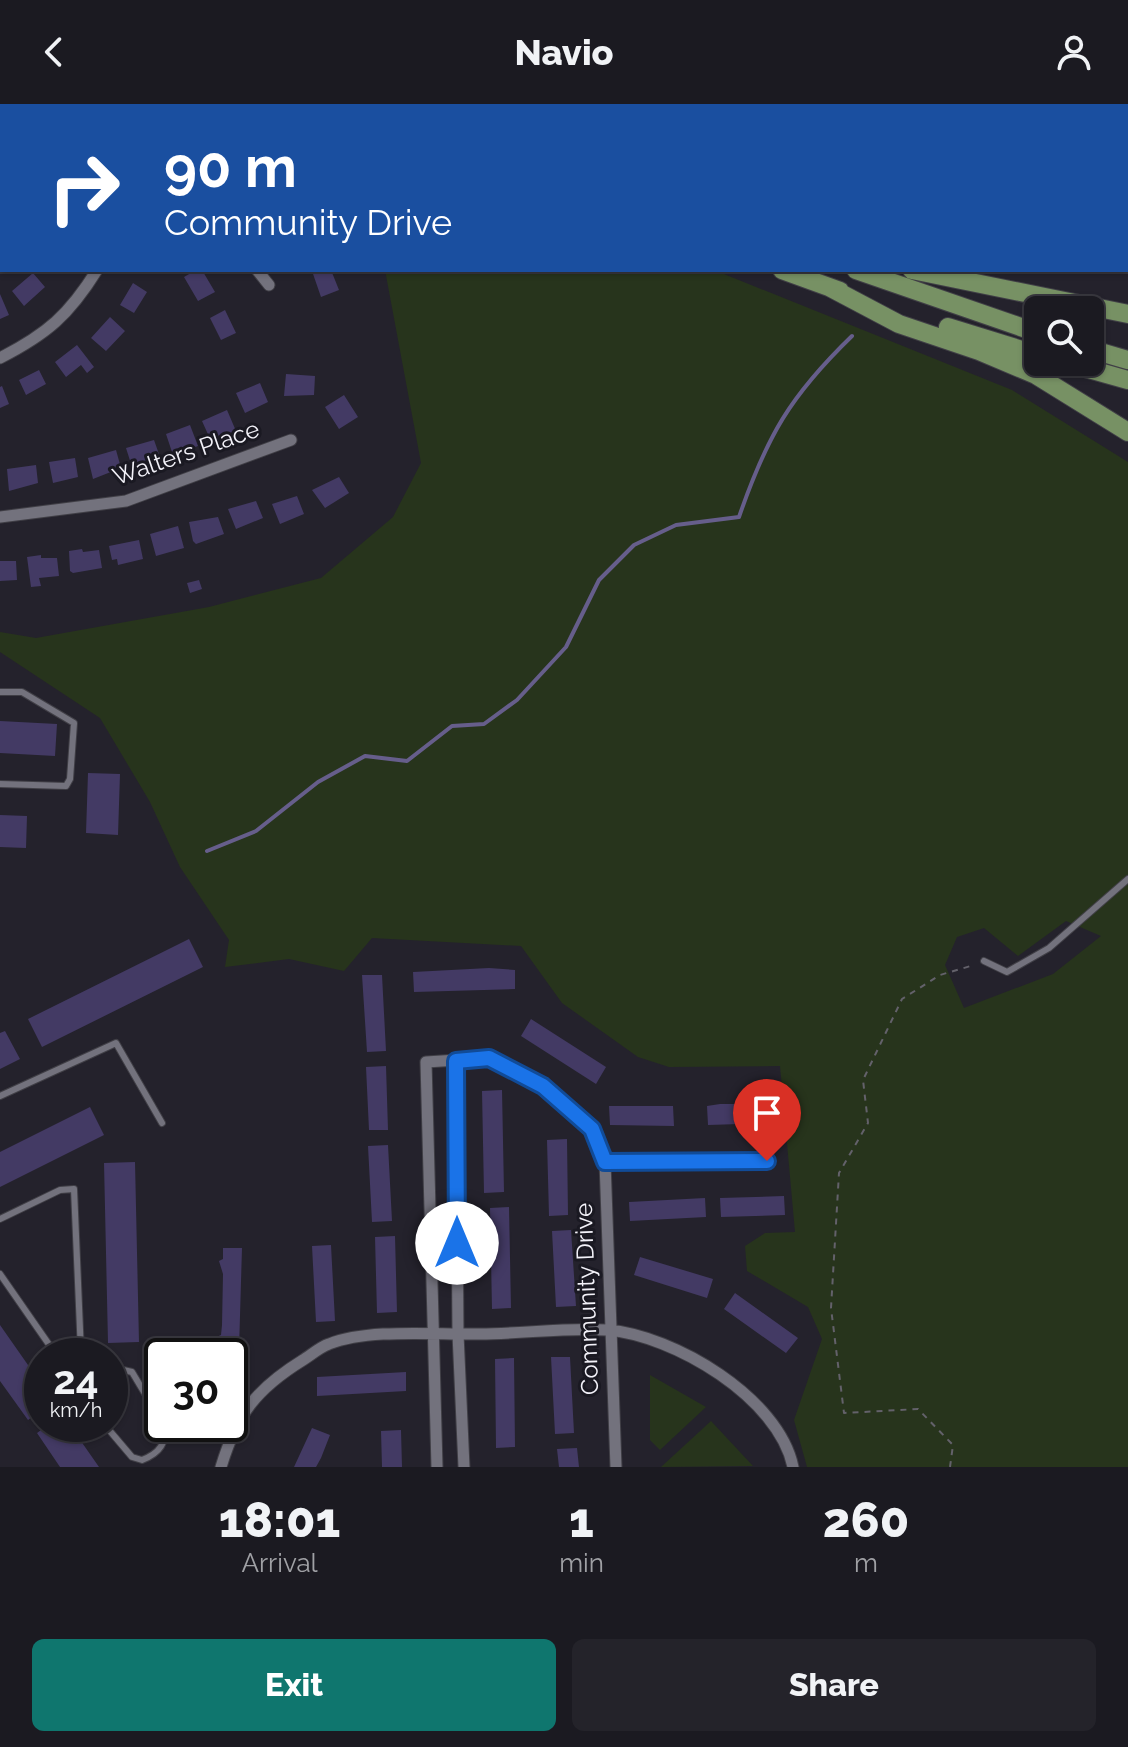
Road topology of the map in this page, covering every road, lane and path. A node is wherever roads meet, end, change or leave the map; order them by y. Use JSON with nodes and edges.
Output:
{"nodes":[{"id":1,"x":96,"y":272,"type":"edge"},
{"id":2,"x":259,"y":272,"type":"edge"},
{"id":3,"x":788,"y":272,"type":"edge"},
{"id":4,"x":862,"y":272,"type":"edge"},
{"id":5,"x":922,"y":272,"type":"edge"},
{"id":6,"x":269,"y":285,"type":"dead end"},
{"id":7,"x":829,"y":287,"type":"junction"},
{"id":8,"x":1128,"y":314,"type":"edge"},
{"id":9,"x":1024,"y":328,"type":"edge"},
{"id":10,"x":1024,"y":350,"type":"edge"},
{"id":11,"x":1104,"y":353,"type":"edge"},
{"id":12,"x":0,"y":358,"type":"edge"},
{"id":13,"x":1128,"y":360,"type":"edge"},
{"id":14,"x":1104,"y":373,"type":"edge"},
{"id":15,"x":1128,"y":380,"type":"edge"},
{"id":16,"x":1128,"y":432,"type":"edge"},
{"id":17,"x":291,"y":440,"type":"dead end"},
{"id":18,"x":0,"y":517,"type":"edge"},
{"id":19,"x":0,"y":692,"type":"edge"},
{"id":20,"x":0,"y":784,"type":"edge"},
{"id":21,"x":1128,"y":879,"type":"edge"},
{"id":22,"x":984,"y":961,"type":"joint"},
{"id":23,"x":456,"y":1061,"type":"junction"},
{"id":24,"x":0,"y":1096,"type":"edge"},
{"id":25,"x":162,"y":1123,"type":"dead end"},
{"id":26,"x":767,"y":1161,"type":"dead end"},
{"id":27,"x":605,"y":1162,"type":"junction"},
{"id":28,"x":0,"y":1219,"type":"edge"},
{"id":29,"x":0,"y":1274,"type":"edge"},
{"id":30,"x":609,"y":1330,"type":"junction"},
{"id":31,"x":433,"y":1333,"type":"junction"},
{"id":32,"x":458,"y":1334,"type":"junction"},
{"id":33,"x":44,"y":1338,"type":"edge"},
{"id":34,"x":81,"y":1338,"type":"edge"},
{"id":35,"x":128,"y":1371,"type":"edge"},
{"id":36,"x":144,"y":1392,"type":"edge"},
{"id":37,"x":119,"y":1442,"type":"edge"},
{"id":38,"x":164,"y":1442,"type":"edge"},
{"id":39,"x":221,"y":1467,"type":"edge"},
{"id":40,"x":437,"y":1467,"type":"edge"},
{"id":41,"x":464,"y":1467,"type":"edge"},
{"id":42,"x":616,"y":1467,"type":"edge"},
{"id":43,"x":793,"y":1467,"type":"edge"},
{"id":44,"x":950,"y":1467,"type":"edge"}],
"edges":[{"from":1,"to":12,"type":"street"},
{"from":2,"to":6,"type":"street"},
{"from":3,"to":7,"type":"highway"},
{"from":4,"to":9,"type":"highway"},
{"from":5,"to":8,"type":"highway"},
{"from":7,"to":10,"type":"highway"},
{"from":7,"to":16,"type":"highway"},
{"from":11,"to":13,"type":"highway"},
{"from":14,"to":15,"type":"highway"},
{"from":17,"to":18,"type":"street","name":"Walters Place"},
{"from":19,"to":20,"type":"lane"},
{"from":21,"to":22,"type":"lane"},
{"from":22,"to":44,"type":"path"},
{"from":23,"to":27,"type":"street","name":"Community Drive"},
{"from":23,"to":31,"type":"street","name":"Community Drive"},
{"from":23,"to":32,"type":"street"},
{"from":24,"to":25,"type":"lane"},
{"from":26,"to":27,"type":"street"},
{"from":27,"to":30,"type":"street","name":"Community Drive"},
{"from":28,"to":34,"type":"lane"},
{"from":29,"to":33,"type":"lane"},
{"from":30,"to":32,"type":"street"},
{"from":30,"to":42,"type":"street","name":"Community Drive"},
{"from":30,"to":43,"type":"street"},
{"from":31,"to":32,"type":"street"},
{"from":31,"to":39,"type":"street"},
{"from":31,"to":40,"type":"street"},
{"from":32,"to":41,"type":"street"},
{"from":35,"to":36,"type":"lane"},
{"from":37,"to":38,"type":"lane"}]}
